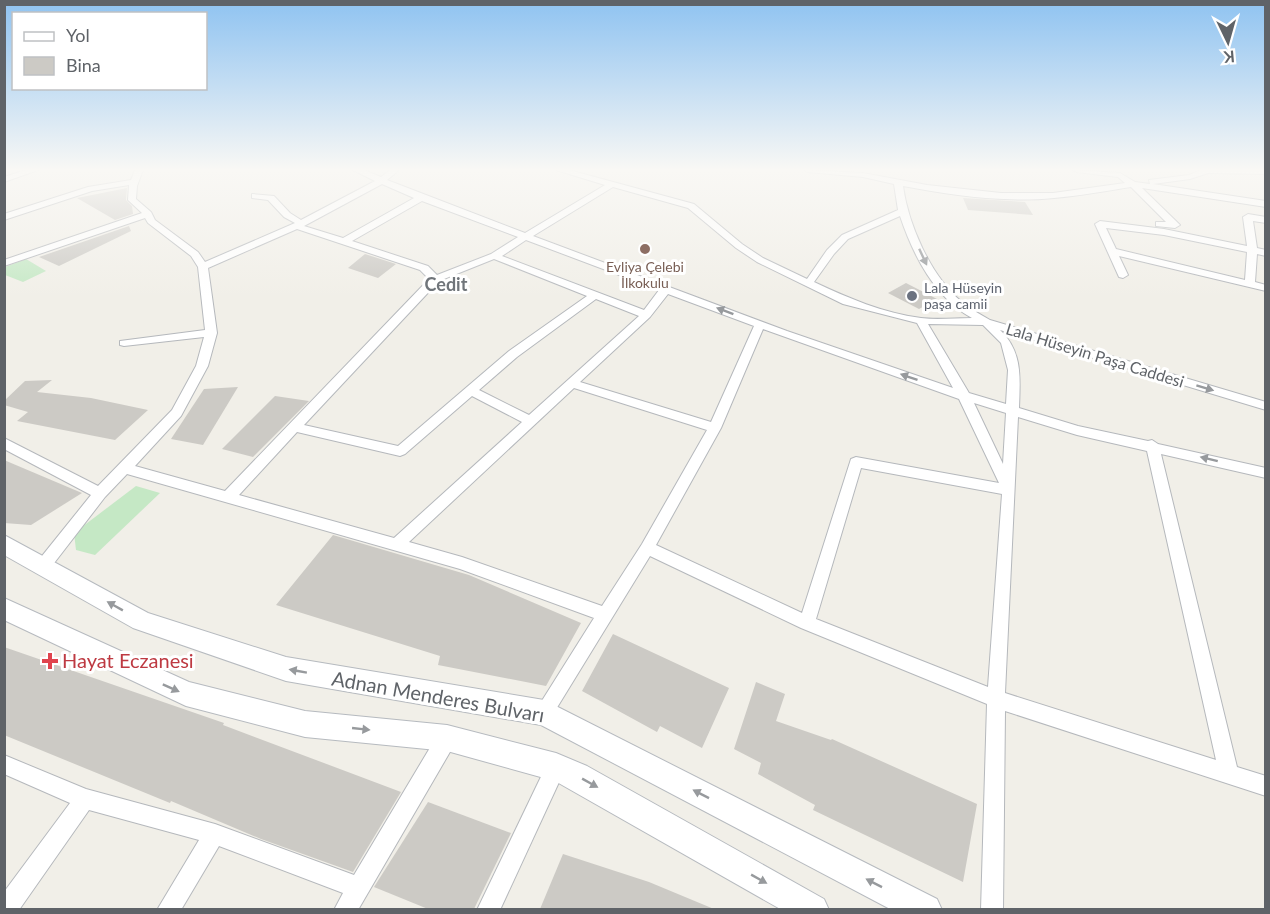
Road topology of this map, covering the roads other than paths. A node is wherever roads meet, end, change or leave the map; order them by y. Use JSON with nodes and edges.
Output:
{"nodes":[{"id":1,"x":285,"y":213,"type":"edge"},
{"id":2,"x":320,"y":213,"type":"edge"},
{"id":3,"x":395,"y":213,"type":"edge"},
{"id":4,"x":461,"y":213,"type":"edge"},
{"id":5,"x":565,"y":213,"type":"edge"},
{"id":6,"x":700,"y":213,"type":"edge"},
{"id":7,"x":899,"y":213,"type":"edge"},
{"id":8,"x":904,"y":213,"type":"edge"},
{"id":9,"x":1162,"y":213,"type":"edge"},
{"id":10,"x":148,"y":214,"type":"joint"},
{"id":11,"x":1266,"y":220,"type":"edge"},
{"id":12,"x":1147,"y":223,"type":"dead end"},
{"id":13,"x":298,"y":224,"type":"junction"},
{"id":14,"x":526,"y":236,"type":"junction"},
{"id":15,"x":345,"y":241,"type":"junction"},
{"id":16,"x":1252,"y":250,"type":"junction"},
{"id":17,"x":1111,"y":251,"type":"junction"},
{"id":18,"x":1266,"y":253,"type":"edge"},
{"id":19,"x":494,"y":256,"type":"junction"},
{"id":20,"x":4,"y":263,"type":"edge"},
{"id":21,"x":203,"y":267,"type":"junction"},
{"id":22,"x":1123,"y":275,"type":"dead end"},
{"id":23,"x":435,"y":279,"type":"junction"},
{"id":24,"x":808,"y":284,"type":"junction"},
{"id":25,"x":1250,"y":284,"type":"junction"},
{"id":26,"x":1266,"y":288,"type":"edge"},
{"id":27,"x":666,"y":289,"type":"junction"},
{"id":28,"x":595,"y":295,"type":"junction"},
{"id":29,"x":646,"y":315,"type":"junction"},
{"id":30,"x":921,"y":321,"type":"junction"},
{"id":31,"x":986,"y":322,"type":"junction"},
{"id":32,"x":760,"y":324,"type":"junction"},
{"id":33,"x":211,"y":333,"type":"junction"},
{"id":34,"x":124,"y":343,"type":"dead end"},
{"id":35,"x":570,"y":383,"type":"junction"},
{"id":36,"x":472,"y":391,"type":"junction"},
{"id":37,"x":964,"y":396,"type":"junction"},
{"id":38,"x":1266,"y":406,"type":"edge"},
{"id":39,"x":1014,"y":409,"type":"junction"},
{"id":40,"x":530,"y":421,"type":"junction"},
{"id":41,"x":293,"y":427,"type":"junction"},
{"id":42,"x":715,"y":428,"type":"junction"},
{"id":43,"x":4,"y":443,"type":"edge"},
{"id":44,"x":1152,"y":446,"type":"junction"},
{"id":45,"x":125,"y":468,"type":"junction"},
{"id":46,"x":1266,"y":473,"type":"edge"},
{"id":47,"x":1009,"y":490,"type":"junction"},
{"id":48,"x":100,"y":493,"type":"junction"},
{"id":49,"x":228,"y":496,"type":"junction"},
{"id":50,"x":4,"y":544,"type":"edge"},
{"id":51,"x":397,"y":544,"type":"junction"},
{"id":52,"x":647,"y":548,"type":"junction"},
{"id":53,"x":43,"y":566,"type":"junction"},
{"id":54,"x":4,"y":608,"type":"edge"},
{"id":55,"x":606,"y":615,"type":"junction"},
{"id":56,"x":807,"y":623,"type":"junction"},
{"id":57,"x":996,"y":699,"type":"junction"},
{"id":58,"x":544,"y":713,"type":"junction"},
{"id":59,"x":447,"y":738,"type":"junction"},
{"id":60,"x":4,"y":764,"type":"edge"},
{"id":61,"x":556,"y":767,"type":"junction"},
{"id":62,"x":1229,"y":775,"type":"junction"},
{"id":63,"x":1266,"y":786,"type":"edge"},
{"id":64,"x":85,"y":799,"type":"junction"},
{"id":65,"x":215,"y":834,"type":"junction"},
{"id":66,"x":357,"y":887,"type":"junction"},
{"id":67,"x":5,"y":909,"type":"edge"},
{"id":68,"x":168,"y":909,"type":"edge"},
{"id":69,"x":345,"y":909,"type":"edge"},
{"id":70,"x":488,"y":909,"type":"edge"},
{"id":71,"x":813,"y":909,"type":"edge"},
{"id":72,"x":926,"y":909,"type":"edge"},
{"id":73,"x":992,"y":909,"type":"edge"}],
"edges":[{"from":1,"to":13,"type":"street"},
{"from":2,"to":13,"type":"street"},
{"from":3,"to":15,"type":"street"},
{"from":4,"to":14,"type":"street"},
{"from":5,"to":14,"type":"street"},
{"from":6,"to":24,"type":"street"},
{"from":7,"to":24,"type":"street"},
{"from":8,"to":31,"type":"street","name":"Lala Hüseyin Paşa Caddesi","one_way":true},
{"from":9,"to":12,"type":"street"},
{"from":10,"to":20,"type":"street"},
{"from":10,"to":21,"type":"street"},
{"from":11,"to":16,"type":"street"},
{"from":13,"to":15,"type":"street"},
{"from":13,"to":21,"type":"street"},
{"from":14,"to":19,"type":"street"},
{"from":14,"to":27,"type":"street"},
{"from":15,"to":23,"type":"street"},
{"from":16,"to":17,"type":"street"},
{"from":16,"to":18,"type":"street"},
{"from":16,"to":25,"type":"street"},
{"from":17,"to":22,"type":"street"},
{"from":17,"to":25,"type":"street"},
{"from":19,"to":23,"type":"street"},
{"from":19,"to":28,"type":"street"},
{"from":21,"to":33,"type":"street"},
{"from":23,"to":41,"type":"street"},
{"from":24,"to":30,"type":"street"},
{"from":25,"to":26,"type":"street"},
{"from":27,"to":29,"type":"street"},
{"from":32,"to":27,"type":"street","one_way":true},
{"from":28,"to":29,"type":"street"},
{"from":28,"to":36,"type":"street"},
{"from":29,"to":35,"type":"street"},
{"from":30,"to":31,"type":"street"},
{"from":30,"to":37,"type":"street"},
{"from":31,"to":38,"type":"street","name":"Lala Hüseyin Paşa Caddesi","one_way":true},
{"from":31,"to":39,"type":"street"},
{"from":37,"to":32,"type":"street","one_way":true},
{"from":32,"to":42,"type":"street"},
{"from":33,"to":34,"type":"street"},
{"from":33,"to":45,"type":"street"},
{"from":35,"to":40,"type":"street"},
{"from":35,"to":42,"type":"street"},
{"from":36,"to":40,"type":"street"},
{"from":36,"to":41,"type":"street"},
{"from":37,"to":39,"type":"street"},
{"from":37,"to":47,"type":"street"},
{"from":39,"to":44,"type":"street"},
{"from":39,"to":47,"type":"street"},
{"from":40,"to":51,"type":"street"},
{"from":41,"to":49,"type":"street"},
{"from":42,"to":52,"type":"street"},
{"from":43,"to":48,"type":"street"},
{"from":46,"to":44,"type":"street","one_way":true},
{"from":44,"to":62,"type":"street"},
{"from":45,"to":48,"type":"street"},
{"from":45,"to":49,"type":"street"},
{"from":47,"to":56,"type":"street"},
{"from":47,"to":57,"type":"street"},
{"from":48,"to":53,"type":"street"},
{"from":49,"to":51,"type":"street"},
{"from":50,"to":53,"type":"main road","name":"Adnan Menderes Bulvarı"},
{"from":51,"to":55,"type":"street"},
{"from":52,"to":55,"type":"street"},
{"from":52,"to":56,"type":"street"},
{"from":58,"to":53,"type":"main road","name":"Adnan Menderes Bulvarı","one_way":true},
{"from":54,"to":59,"type":"main road","one_way":true},
{"from":55,"to":58,"type":"street"},
{"from":56,"to":57,"type":"street"},
{"from":57,"to":62,"type":"street"},
{"from":57,"to":73,"type":"street"},
{"from":72,"to":58,"type":"main road","name":"Adnan Menderes Bulvarı","one_way":true},
{"from":59,"to":61,"type":"main road"},
{"from":59,"to":66,"type":"street"},
{"from":60,"to":64,"type":"street"},
{"from":61,"to":70,"type":"street"},
{"from":61,"to":71,"type":"main road","one_way":true},
{"from":62,"to":63,"type":"street"},
{"from":64,"to":65,"type":"street"},
{"from":64,"to":67,"type":"street"},
{"from":65,"to":66,"type":"street"},
{"from":65,"to":68,"type":"street"},
{"from":66,"to":69,"type":"street"}]}
